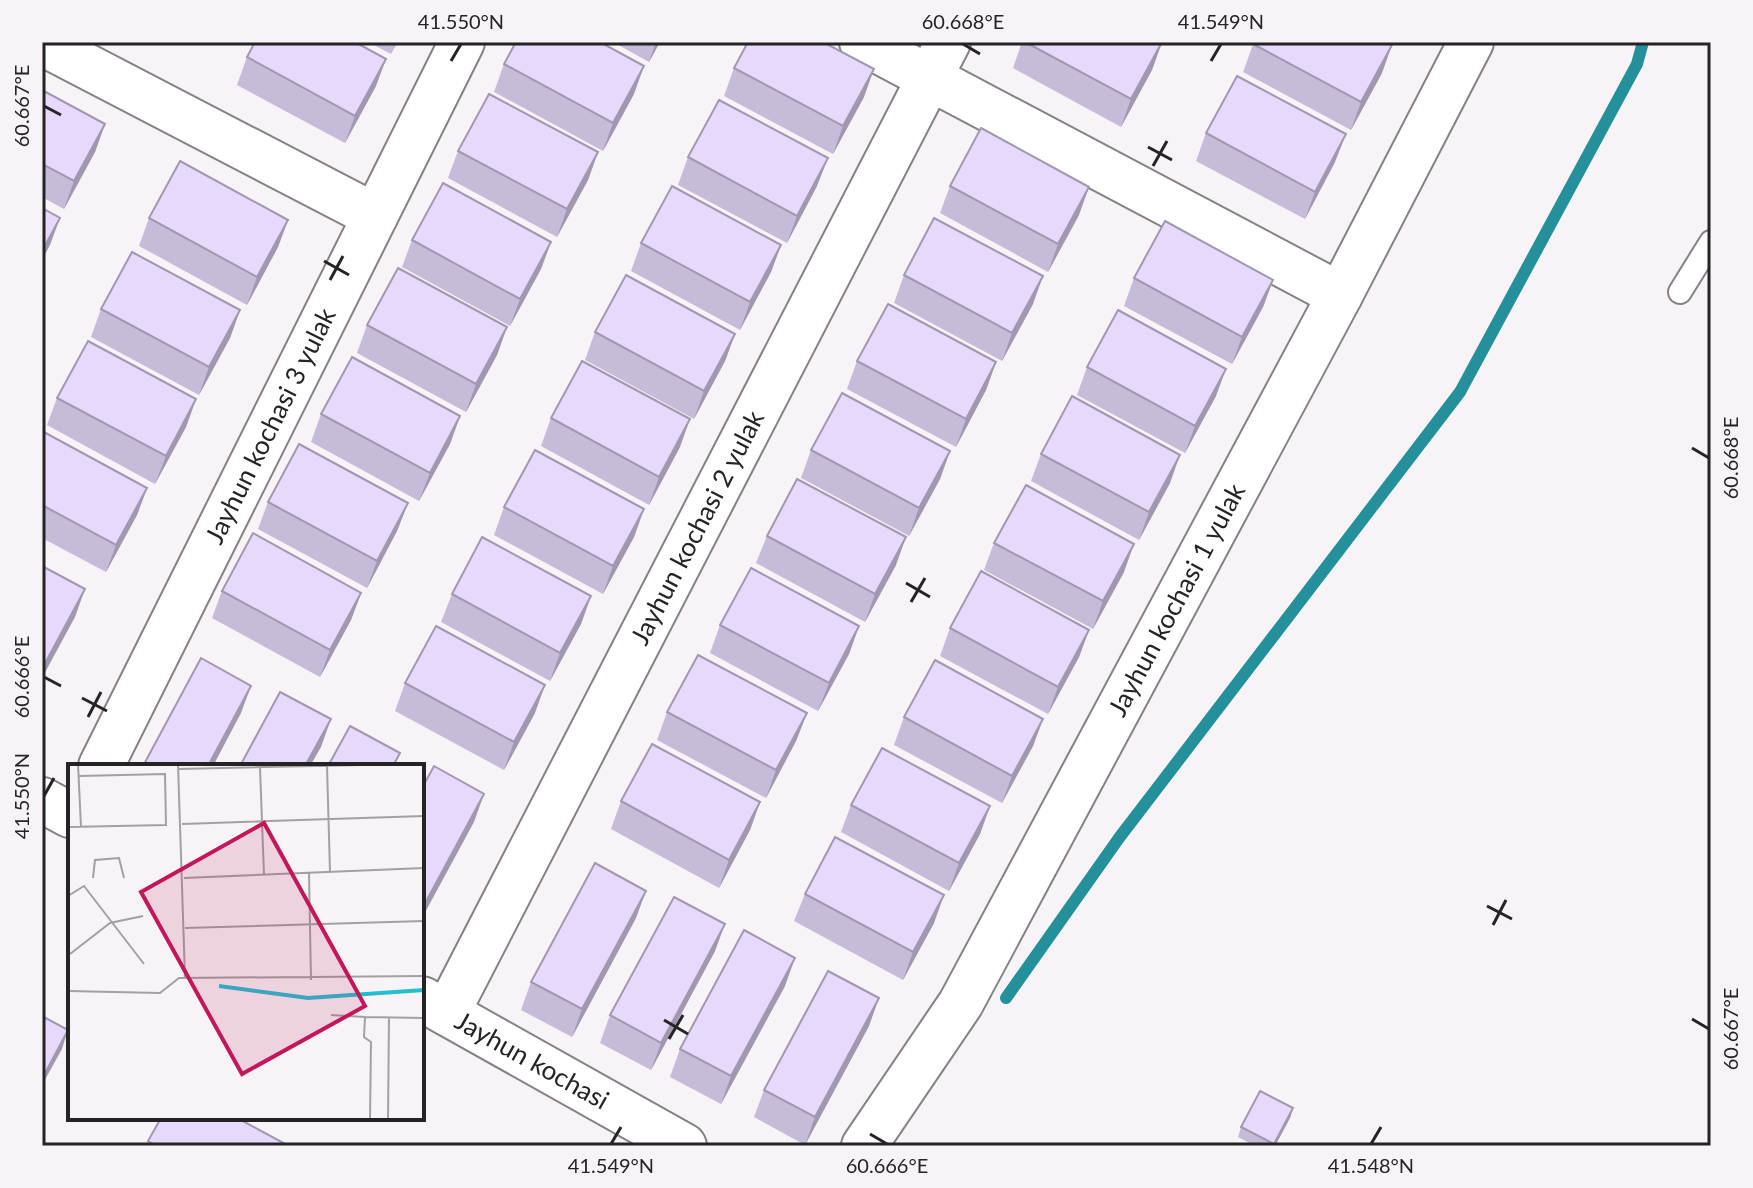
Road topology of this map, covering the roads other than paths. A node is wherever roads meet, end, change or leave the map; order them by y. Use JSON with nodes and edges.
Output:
{"nodes":[{"id":1,"x":462,"y":42,"type":"edge"},
{"id":2,"x":862,"y":42,"type":"edge"},
{"id":3,"x":1471,"y":42,"type":"edge"},
{"id":4,"x":42,"y":43,"type":"edge"},
{"id":5,"x":939,"y":60,"type":"edge"},
{"id":6,"x":375,"y":216,"type":"junction"},
{"id":7,"x":1711,"y":242,"type":"edge"},
{"id":8,"x":1680,"y":292,"type":"dead end"},
{"id":9,"x":1340,"y":295,"type":"junction"},
{"id":10,"x":102,"y":764,"type":"edge"},
{"id":11,"x":42,"y":800,"type":"edge"},
{"id":12,"x":68,"y":814,"type":"edge"},
{"id":13,"x":435,"y":1006,"type":"edge"},
{"id":14,"x":684,"y":1146,"type":"edge"},
{"id":15,"x":864,"y":1146,"type":"edge"}],
"edges":[{"from":1,"to":6,"type":"street","name":"Jayhun kochasi 3 yulak"},
{"from":2,"to":5,"type":"street"},
{"from":3,"to":9,"type":"street","name":"Jayhun kochasi 1 yulak"},
{"from":4,"to":6,"type":"street"},
{"from":5,"to":9,"type":"street"},
{"from":5,"to":13,"type":"street","name":"Jayhun kochasi 2 yulak"},
{"from":6,"to":10,"type":"street","name":"Jayhun kochasi 3 yulak"},
{"from":7,"to":8,"type":"lane"},
{"from":9,"to":15,"type":"street","name":"Jayhun kochasi 1 yulak"},
{"from":11,"to":12,"type":"street"},
{"from":13,"to":14,"type":"street","name":"Jayhun kochasi"}]}
